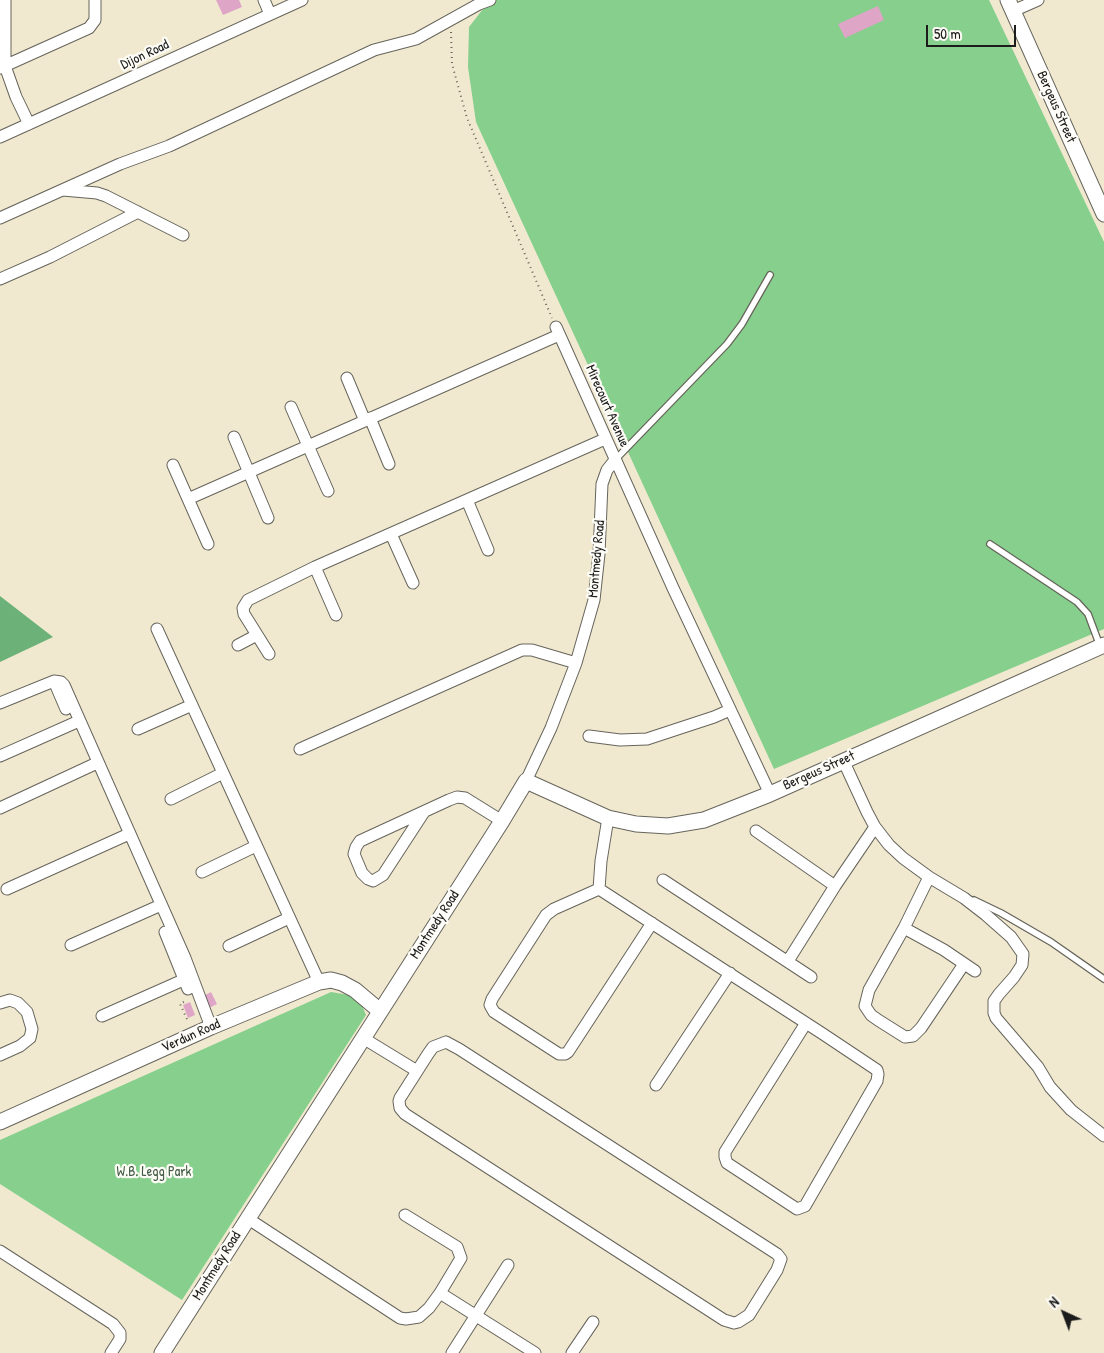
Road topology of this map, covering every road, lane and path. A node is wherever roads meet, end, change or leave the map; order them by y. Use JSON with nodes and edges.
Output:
{"nodes":[{"id":1,"x":5,"y":0,"type":"edge"},
{"id":2,"x":95,"y":0,"type":"edge"},
{"id":3,"x":264,"y":0,"type":"edge"},
{"id":4,"x":302,"y":0,"type":"edge"},
{"id":5,"x":490,"y":0,"type":"edge"},
{"id":6,"x":1038,"y":0,"type":"edge"},
{"id":7,"x":1011,"y":6,"type":"edge"},
{"id":8,"x":270,"y":14,"type":"junction"},
{"id":9,"x":451,"y":19,"type":"junction"},
{"id":10,"x":2,"y":67,"type":"edge"},
{"id":11,"x":29,"y":124,"type":"junction"},
{"id":12,"x":0,"y":137,"type":"edge"},
{"id":13,"x":61,"y":189,"type":"junction"},
{"id":14,"x":138,"y":212,"type":"junction"},
{"id":15,"x":1104,"y":214,"type":"edge"},
{"id":16,"x":0,"y":218,"type":"edge"},
{"id":17,"x":183,"y":236,"type":"dead end"},
{"id":18,"x":770,"y":275,"type":"dead end"},
{"id":19,"x":0,"y":279,"type":"edge"},
{"id":20,"x":557,"y":331,"type":"junction"},
{"id":21,"x":347,"y":378,"type":"dead end"},
{"id":22,"x":291,"y":407,"type":"dead end"},
{"id":23,"x":367,"y":420,"type":"junction"},
{"id":24,"x":234,"y":437,"type":"dead end"},
{"id":25,"x":605,"y":439,"type":"junction"},
{"id":26,"x":308,"y":446,"type":"junction"},
{"id":27,"x":615,"y":460,"type":"junction"},
{"id":28,"x":389,"y":464,"type":"dead end"},
{"id":29,"x":173,"y":465,"type":"dead end"},
{"id":30,"x":249,"y":472,"type":"junction"},
{"id":31,"x":328,"y":491,"type":"dead end"},
{"id":32,"x":188,"y":499,"type":"junction"},
{"id":33,"x":467,"y":500,"type":"junction"},
{"id":34,"x":268,"y":518,"type":"dead end"},
{"id":35,"x":391,"y":534,"type":"junction"},
{"id":36,"x":208,"y":544,"type":"dead end"},
{"id":37,"x":990,"y":544,"type":"dead end"},
{"id":38,"x":488,"y":550,"type":"dead end"},
{"id":39,"x":315,"y":567,"type":"junction"},
{"id":40,"x":413,"y":583,"type":"dead end"},
{"id":41,"x":336,"y":615,"type":"dead end"},
{"id":42,"x":157,"y":629,"type":"dead end"},
{"id":43,"x":257,"y":635,"type":"junction"},
{"id":44,"x":238,"y":645,"type":"dead end"},
{"id":45,"x":1102,"y":646,"type":"edge"},
{"id":46,"x":269,"y":654,"type":"dead end"},
{"id":47,"x":576,"y":663,"type":"junction"},
{"id":48,"x":0,"y":703,"type":"edge"},
{"id":49,"x":192,"y":705,"type":"junction"},
{"id":50,"x":730,"y":710,"type":"junction"},
{"id":51,"x":76,"y":723,"type":"junction"},
{"id":52,"x":138,"y":729,"type":"dead end"},
{"id":53,"x":589,"y":736,"type":"dead end"},
{"id":54,"x":300,"y":749,"type":"dead end"},
{"id":55,"x":0,"y":756,"type":"edge"},
{"id":56,"x":843,"y":760,"type":"junction"},
{"id":57,"x":94,"y":764,"type":"junction"},
{"id":58,"x":223,"y":773,"type":"junction"},
{"id":59,"x":526,"y":781,"type":"junction"},
{"id":60,"x":770,"y":794,"type":"junction"},
{"id":61,"x":171,"y":799,"type":"dead end"},
{"id":62,"x":0,"y":808,"type":"edge"},
{"id":63,"x":424,"y":812,"type":"junction"},
{"id":64,"x":608,"y":818,"type":"junction"},
{"id":65,"x":502,"y":821,"type":"junction"},
{"id":66,"x":875,"y":827,"type":"junction"},
{"id":67,"x":756,"y":831,"type":"dead end"},
{"id":68,"x":127,"y":836,"type":"junction"},
{"id":69,"x":256,"y":846,"type":"junction"},
{"id":70,"x":202,"y":872,"type":"dead end"},
{"id":71,"x":928,"y":877,"type":"junction"},
{"id":72,"x":663,"y":880,"type":"dead end"},
{"id":73,"x":835,"y":886,"type":"junction"},
{"id":74,"x":946,"y":887,"type":"junction"},
{"id":75,"x":7,"y":889,"type":"dead end"},
{"id":76,"x":599,"y":889,"type":"junction"},
{"id":77,"x":158,"y":906,"type":"junction"},
{"id":78,"x":289,"y":918,"type":"junction"},
{"id":79,"x":652,"y":923,"type":"junction"},
{"id":80,"x":904,"y":928,"type":"junction"},
{"id":81,"x":71,"y":945,"type":"dead end"},
{"id":82,"x":229,"y":946,"type":"dead end"},
{"id":83,"x":788,"y":962,"type":"junction"},
{"id":84,"x":964,"y":964,"type":"junction"},
{"id":85,"x":975,"y":972,"type":"dead end"},
{"id":86,"x":730,"y":973,"type":"junction"},
{"id":87,"x":188,"y":978,"type":"junction"},
{"id":88,"x":811,"y":978,"type":"dead end"},
{"id":89,"x":1104,"y":979,"type":"edge"},
{"id":90,"x":318,"y":982,"type":"junction"},
{"id":91,"x":192,"y":998,"type":"junction"},
{"id":92,"x":0,"y":1003,"type":"edge"},
{"id":93,"x":380,"y":1011,"type":"junction"},
{"id":94,"x":102,"y":1016,"type":"dead end"},
{"id":95,"x":186,"y":1019,"type":"dead end"},
{"id":96,"x":806,"y":1023,"type":"junction"},
{"id":97,"x":208,"y":1028,"type":"junction"},
{"id":98,"x":363,"y":1038,"type":"junction"},
{"id":99,"x":0,"y":1055,"type":"edge"},
{"id":100,"x":417,"y":1071,"type":"junction"},
{"id":101,"x":656,"y":1085,"type":"dead end"},
{"id":102,"x":0,"y":1122,"type":"edge"},
{"id":103,"x":1104,"y":1136,"type":"edge"},
{"id":104,"x":404,"y":1215,"type":"dead end"},
{"id":105,"x":247,"y":1218,"type":"junction"},
{"id":106,"x":0,"y":1251,"type":"edge"},
{"id":107,"x":508,"y":1265,"type":"dead end"},
{"id":108,"x":440,"y":1293,"type":"junction"},
{"id":109,"x":476,"y":1315,"type":"junction"},
{"id":110,"x":593,"y":1322,"type":"dead end"},
{"id":111,"x":111,"y":1353,"type":"edge"},
{"id":112,"x":162,"y":1353,"type":"edge"},
{"id":113,"x":452,"y":1353,"type":"edge"},
{"id":114,"x":535,"y":1353,"type":"edge"},
{"id":115,"x":572,"y":1353,"type":"edge"}],
"edges":[{"from":1,"to":10,"type":"street"},
{"from":2,"to":10,"type":"street"},
{"from":3,"to":8,"type":"street"},
{"from":4,"to":8,"type":"street","name":"Dijon Road"},
{"from":5,"to":9,"type":"street"},
{"from":6,"to":7,"type":"street"},
{"from":7,"to":15,"type":"street","name":"Bergeus Street"},
{"from":8,"to":11,"type":"street","name":"Dijon Road"},
{"from":9,"to":13,"type":"street"},
{"from":9,"to":20,"type":"path"},
{"from":10,"to":11,"type":"street"},
{"from":11,"to":12,"type":"street","name":"Dijon Road"},
{"from":13,"to":14,"type":"street"},
{"from":13,"to":16,"type":"street"},
{"from":14,"to":17,"type":"street"},
{"from":14,"to":19,"type":"street"},
{"from":18,"to":27,"type":"lane"},
{"from":20,"to":23,"type":"street"},
{"from":20,"to":25,"type":"street","name":"Mirecourt Avenue"},
{"from":21,"to":23,"type":"street"},
{"from":22,"to":26,"type":"street"},
{"from":23,"to":26,"type":"street"},
{"from":23,"to":28,"type":"street"},
{"from":24,"to":30,"type":"street"},
{"from":25,"to":27,"type":"street","name":"Mirecourt Avenue"},
{"from":25,"to":33,"type":"street"},
{"from":26,"to":30,"type":"street"},
{"from":26,"to":31,"type":"street"},
{"from":27,"to":47,"type":"street","name":"Montmedy Road"},
{"from":27,"to":50,"type":"street","name":"Mirecourt Avenue"},
{"from":29,"to":32,"type":"street"},
{"from":30,"to":32,"type":"street"},
{"from":30,"to":34,"type":"street"},
{"from":32,"to":36,"type":"street"},
{"from":33,"to":35,"type":"street"},
{"from":33,"to":38,"type":"street"},
{"from":35,"to":39,"type":"street"},
{"from":35,"to":40,"type":"street"},
{"from":37,"to":45,"type":"lane"},
{"from":39,"to":41,"type":"street"},
{"from":39,"to":43,"type":"street"},
{"from":42,"to":49,"type":"street"},
{"from":43,"to":44,"type":"street"},
{"from":43,"to":46,"type":"street"},
{"from":45,"to":56,"type":"street","name":"Bergeus Street"},
{"from":47,"to":54,"type":"street"},
{"from":47,"to":59,"type":"street","name":"Montmedy Road"},
{"from":48,"to":51,"type":"street"},
{"from":49,"to":52,"type":"street"},
{"from":49,"to":58,"type":"street"},
{"from":50,"to":53,"type":"street"},
{"from":50,"to":60,"type":"street","name":"Mirecourt Avenue"},
{"from":51,"to":55,"type":"street"},
{"from":51,"to":57,"type":"street"},
{"from":56,"to":60,"type":"street","name":"Bergeus Street"},
{"from":56,"to":66,"type":"street"},
{"from":57,"to":62,"type":"street"},
{"from":57,"to":68,"type":"street"},
{"from":58,"to":61,"type":"street"},
{"from":58,"to":69,"type":"street"},
{"from":59,"to":64,"type":"street","name":"Bergeus Street"},
{"from":59,"to":65,"type":"street","name":"Montmedy Road"},
{"from":60,"to":64,"type":"street","name":"Bergeus Street"},
{"from":63,"to":63,"type":"street"},
{"from":63,"to":65,"type":"street"},
{"from":64,"to":76,"type":"street"},
{"from":65,"to":93,"type":"street","name":"Montmedy Road"},
{"from":66,"to":71,"type":"street"},
{"from":66,"to":73,"type":"street"},
{"from":67,"to":73,"type":"street"},
{"from":68,"to":75,"type":"street"},
{"from":68,"to":77,"type":"street"},
{"from":69,"to":70,"type":"street"},
{"from":69,"to":78,"type":"street"},
{"from":71,"to":74,"type":"street"},
{"from":71,"to":80,"type":"street"},
{"from":72,"to":83,"type":"street"},
{"from":73,"to":83,"type":"street"},
{"from":74,"to":89,"type":"lane"},
{"from":74,"to":103,"type":"street"},
{"from":76,"to":79,"type":"street"},
{"from":76,"to":79,"type":"street"},
{"from":77,"to":81,"type":"street"},
{"from":77,"to":87,"type":"street"},
{"from":78,"to":82,"type":"street"},
{"from":78,"to":90,"type":"street"},
{"from":79,"to":86,"type":"street"},
{"from":80,"to":84,"type":"street"},
{"from":80,"to":84,"type":"street"},
{"from":83,"to":88,"type":"street"},
{"from":84,"to":85,"type":"street"},
{"from":86,"to":96,"type":"street"},
{"from":86,"to":101,"type":"street"},
{"from":87,"to":91,"type":"street"},
{"from":87,"to":94,"type":"street"},
{"from":87,"to":97,"type":"street"},
{"from":90,"to":93,"type":"street","name":"Verdun Road"},
{"from":90,"to":97,"type":"street","name":"Verdun Road"},
{"from":91,"to":95,"type":"path"},
{"from":91,"to":97,"type":"street"},
{"from":92,"to":99,"type":"street"},
{"from":93,"to":98,"type":"street","name":"Montmedy Road"},
{"from":96,"to":96,"type":"street"},
{"from":97,"to":102,"type":"street","name":"Verdun Road"},
{"from":98,"to":100,"type":"street"},
{"from":98,"to":105,"type":"street","name":"Montmedy Road"},
{"from":100,"to":100,"type":"street"},
{"from":104,"to":108,"type":"street"},
{"from":105,"to":108,"type":"street"},
{"from":105,"to":112,"type":"street","name":"Montmedy Road"},
{"from":106,"to":111,"type":"street"},
{"from":107,"to":109,"type":"street"},
{"from":108,"to":109,"type":"street"},
{"from":109,"to":113,"type":"street"},
{"from":109,"to":114,"type":"street"},
{"from":110,"to":115,"type":"street"}]}
